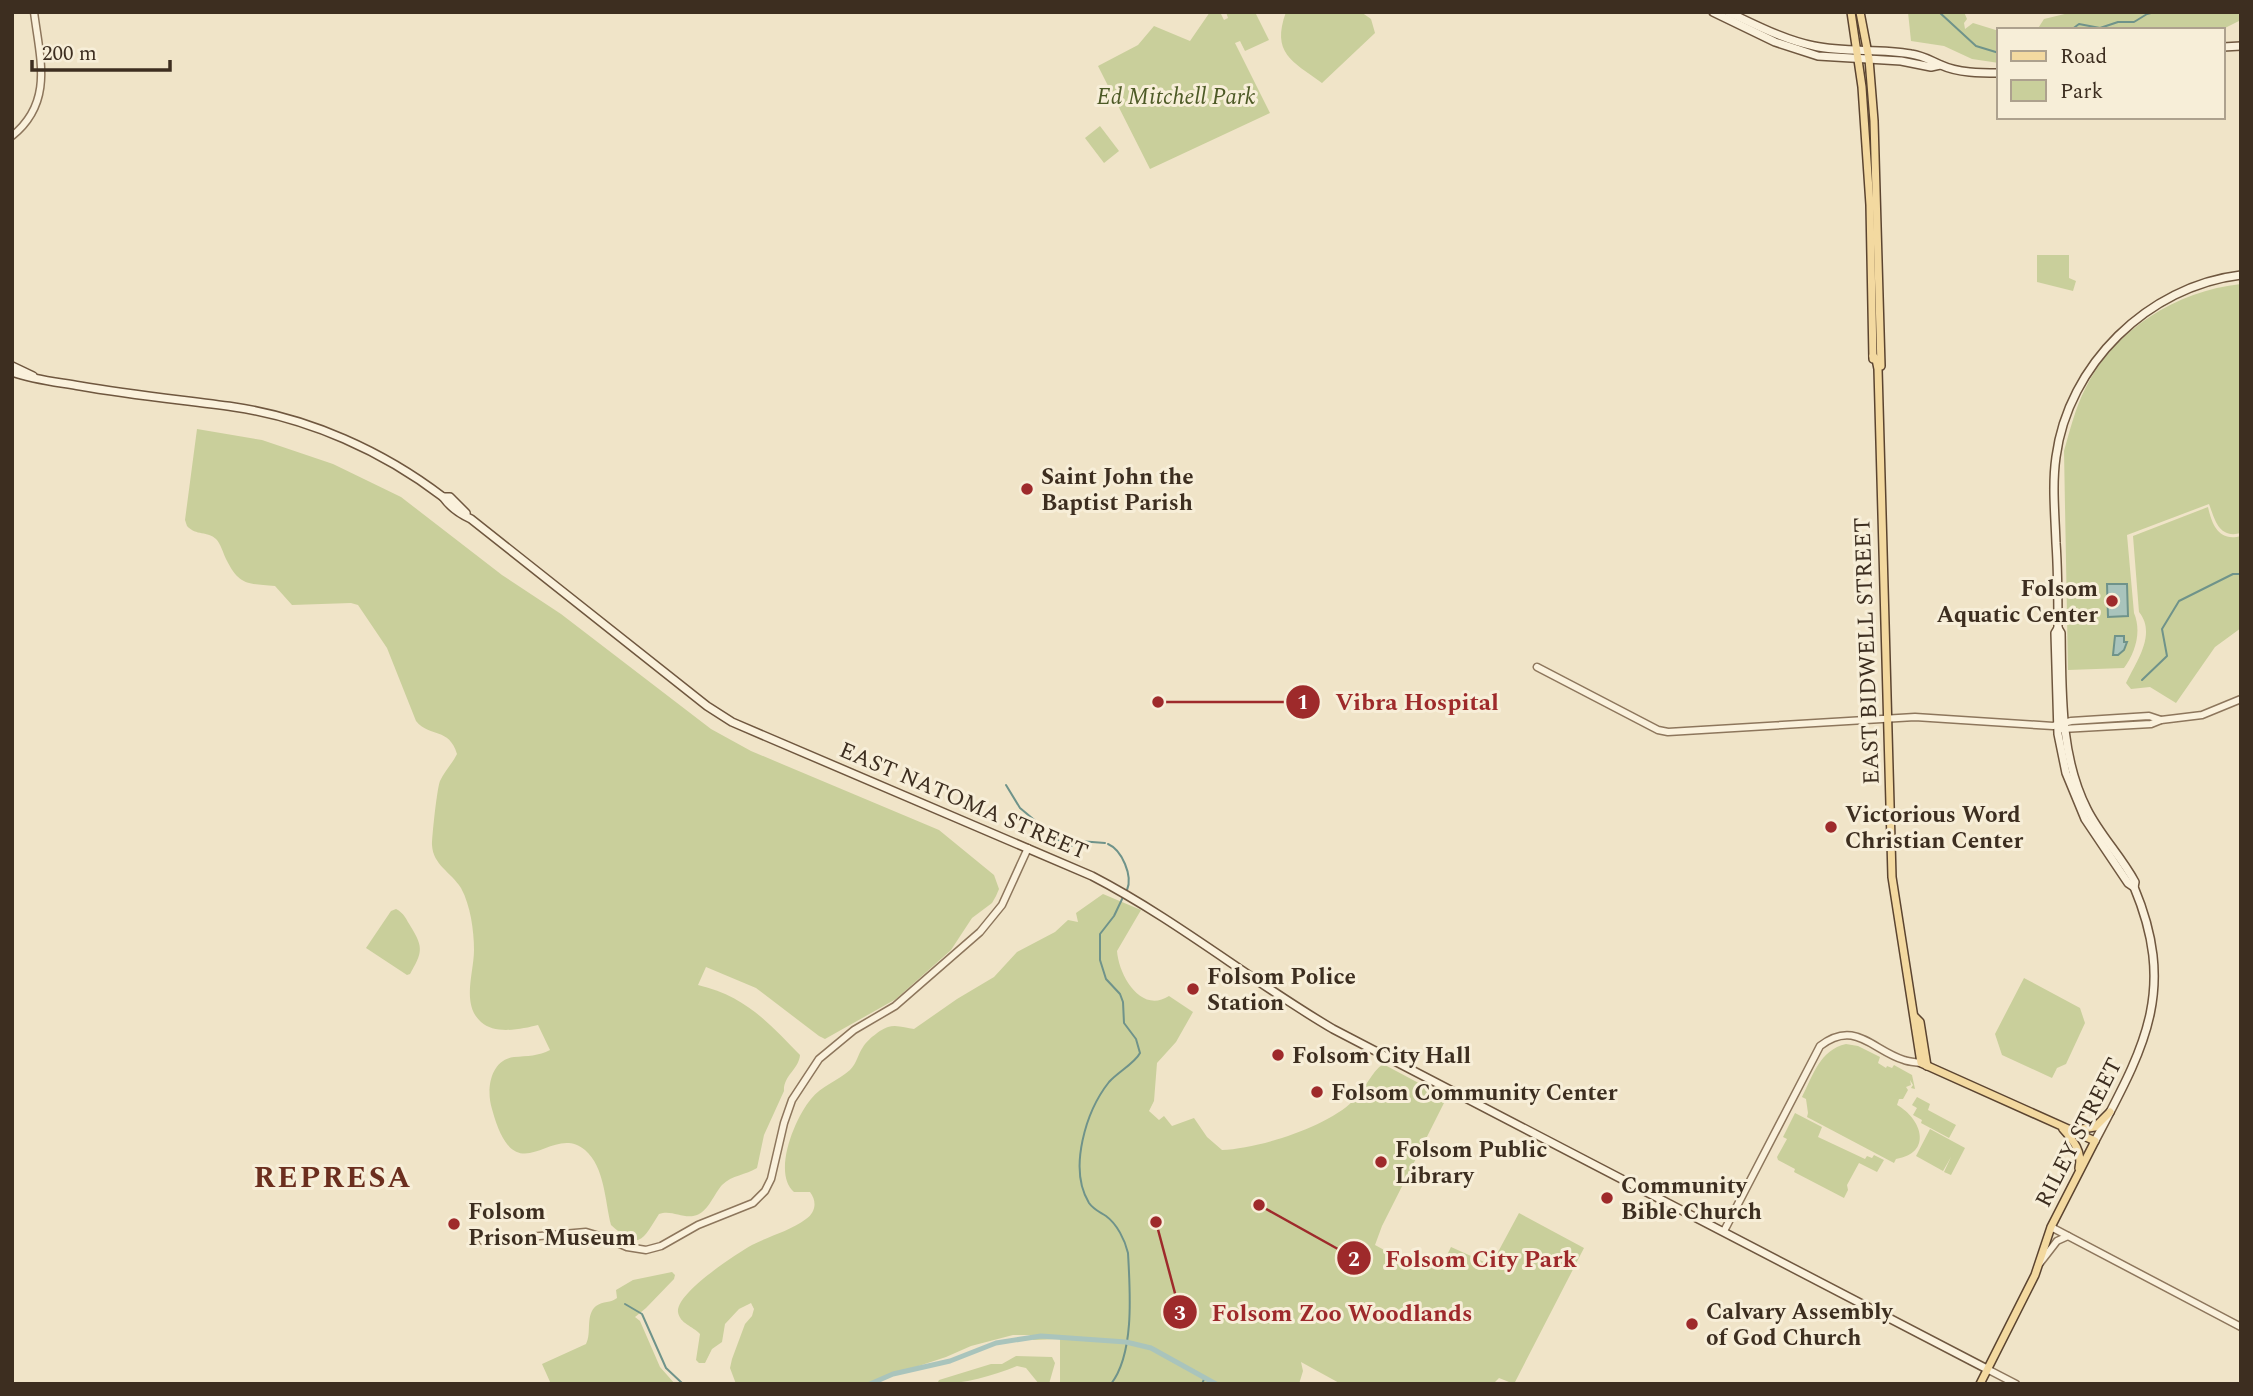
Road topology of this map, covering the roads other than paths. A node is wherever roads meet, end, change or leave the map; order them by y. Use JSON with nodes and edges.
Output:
{"nodes":[{"id":1,"x":34,"y":12,"type":"edge"},
{"id":2,"x":1713,"y":12,"type":"edge"},
{"id":3,"x":1728,"y":12,"type":"edge"},
{"id":4,"x":1851,"y":12,"type":"edge"},
{"id":5,"x":1860,"y":12,"type":"edge"},
{"id":6,"x":1758,"y":33,"type":"junction"},
{"id":7,"x":1782,"y":35,"type":"junction"},
{"id":8,"x":1858,"y":50,"type":"junction"},
{"id":9,"x":1867,"y":50,"type":"junction"},
{"id":10,"x":1859,"y":59,"type":"junction"},
{"id":11,"x":1868,"y":59,"type":"junction"},
{"id":12,"x":1940,"y":65,"type":"junction"},
{"id":13,"x":1997,"y":73,"type":"edge"},
{"id":14,"x":1864,"y":112,"type":"junction"},
{"id":15,"x":12,"y":136,"type":"edge"},
{"id":16,"x":1875,"y":149,"type":"junction"},
{"id":17,"x":1866,"y":155,"type":"junction"},
{"id":18,"x":1876,"y":200,"type":"junction"},
{"id":19,"x":2241,"y":275,"type":"edge"},
{"id":20,"x":1872,"y":308,"type":"junction"},
{"id":21,"x":1881,"y":361,"type":"junction"},
{"id":22,"x":12,"y":366,"type":"edge"},
{"id":23,"x":12,"y":372,"type":"edge"},
{"id":24,"x":36,"y":379,"type":"junction"},
{"id":25,"x":1879,"y":408,"type":"junction"},
{"id":26,"x":1537,"y":667,"type":"dead end"},
{"id":27,"x":2241,"y":699,"type":"edge"},
{"id":28,"x":2150,"y":716,"type":"junction"},
{"id":29,"x":1887,"y":719,"type":"junction"},
{"id":30,"x":2161,"y":720,"type":"junction"},
{"id":31,"x":2125,"y":725,"type":"junction"},
{"id":32,"x":2060,"y":726,"type":"junction"},
{"id":33,"x":2104,"y":846,"type":"junction"},
{"id":34,"x":1028,"y":848,"type":"junction"},
{"id":35,"x":2130,"y":873,"type":"junction"},
{"id":36,"x":2134,"y":887,"type":"junction"},
{"id":37,"x":1924,"y":1064,"type":"junction"},
{"id":38,"x":2110,"y":1112,"type":"junction"},
{"id":39,"x":2051,"y":1121,"type":"junction"},
{"id":40,"x":2070,"y":1130,"type":"junction"},
{"id":41,"x":2095,"y":1141,"type":"junction"},
{"id":42,"x":2075,"y":1180,"type":"junction"},
{"id":43,"x":2051,"y":1227,"type":"junction"},
{"id":44,"x":1724,"y":1231,"type":"junction"},
{"id":45,"x":2068,"y":1236,"type":"junction"},
{"id":46,"x":483,"y":1241,"type":"dead end"},
{"id":47,"x":2039,"y":1265,"type":"junction"},
{"id":48,"x":2241,"y":1327,"type":"edge"},
{"id":49,"x":1987,"y":1369,"type":"junction"},
{"id":50,"x":1980,"y":1384,"type":"edge"},
{"id":51,"x":2016,"y":1384,"type":"edge"}],
"edges":[{"from":1,"to":15,"type":"street"},
{"from":2,"to":6,"type":"main road"},
{"from":3,"to":7,"type":"main road"},
{"from":4,"to":8,"type":"main road","name":"EAST BIDWELL STREET"},
{"from":5,"to":9,"type":"main road","name":"EAST BIDWELL STREET"},
{"from":6,"to":7,"type":"main road"},
{"from":6,"to":10,"type":"main road"},
{"from":7,"to":8,"type":"main road"},
{"from":8,"to":9,"type":"main road"},
{"from":8,"to":10,"type":"main road","name":"EAST BIDWELL STREET"},
{"from":9,"to":11,"type":"main road","name":"EAST BIDWELL STREET"},
{"from":9,"to":12,"type":"main road"},
{"from":10,"to":11,"type":"main road"},
{"from":10,"to":14,"type":"main road","name":"EAST BIDWELL STREET"},
{"from":11,"to":12,"type":"main road"},
{"from":11,"to":16,"type":"main road","name":"EAST BIDWELL STREET"},
{"from":12,"to":13,"type":"main road"},
{"from":14,"to":16,"type":"main road"},
{"from":14,"to":17,"type":"main road","name":"EAST BIDWELL STREET"},
{"from":16,"to":18,"type":"main road","name":"EAST BIDWELL STREET"},
{"from":17,"to":18,"type":"main road"},
{"from":17,"to":20,"type":"main road","name":"EAST BIDWELL STREET"},
{"from":18,"to":21,"type":"main road","name":"EAST BIDWELL STREET"},
{"from":19,"to":32,"type":"main road","name":"RILEY STREET"},
{"from":20,"to":21,"type":"main road"},
{"from":20,"to":25,"type":"main road","name":"EAST BIDWELL STREET"},
{"from":21,"to":25,"type":"main road","name":"EAST BIDWELL STREET"},
{"from":22,"to":24,"type":"main road"},
{"from":23,"to":24,"type":"main road","name":"EAST NATOMA STREET"},
{"from":24,"to":34,"type":"main road","name":"EAST NATOMA STREET"},
{"from":25,"to":29,"type":"main road","name":"EAST BIDWELL STREET"},
{"from":26,"to":29,"type":"street"},
{"from":27,"to":30,"type":"street"},
{"from":28,"to":30,"type":"street"},
{"from":28,"to":31,"type":"street"},
{"from":28,"to":32,"type":"street"},
{"from":29,"to":32,"type":"street"},
{"from":29,"to":37,"type":"main road","name":"EAST BIDWELL STREET"},
{"from":30,"to":31,"type":"street"},
{"from":31,"to":32,"type":"street"},
{"from":32,"to":33,"type":"main road","name":"RILEY STREET"},
{"from":32,"to":35,"type":"main road","name":"RILEY STREET"},
{"from":33,"to":35,"type":"main road"},
{"from":33,"to":36,"type":"main road","name":"RILEY STREET"},
{"from":34,"to":44,"type":"main road","name":"EAST NATOMA STREET"},
{"from":34,"to":46,"type":"street"},
{"from":35,"to":36,"type":"main road","name":"RILEY STREET"},
{"from":36,"to":38,"type":"main road","name":"RILEY STREET"},
{"from":37,"to":39,"type":"main road"},
{"from":37,"to":44,"type":"street"},
{"from":38,"to":40,"type":"main road"},
{"from":38,"to":41,"type":"main road","name":"RILEY STREET"},
{"from":39,"to":40,"type":"main road"},
{"from":39,"to":42,"type":"main road"},
{"from":40,"to":41,"type":"main road"},
{"from":41,"to":42,"type":"main road","name":"RILEY STREET"},
{"from":42,"to":43,"type":"main road","name":"RILEY STREET"},
{"from":43,"to":45,"type":"street"},
{"from":43,"to":47,"type":"main road","name":"RILEY STREET"},
{"from":44,"to":49,"type":"main road","name":"EAST NATOMA STREET"},
{"from":45,"to":47,"type":"street"},
{"from":45,"to":48,"type":"street"},
{"from":47,"to":49,"type":"main road","name":"RILEY STREET"},
{"from":49,"to":50,"type":"main road","name":"RILEY STREET"},
{"from":49,"to":51,"type":"street"}]}
